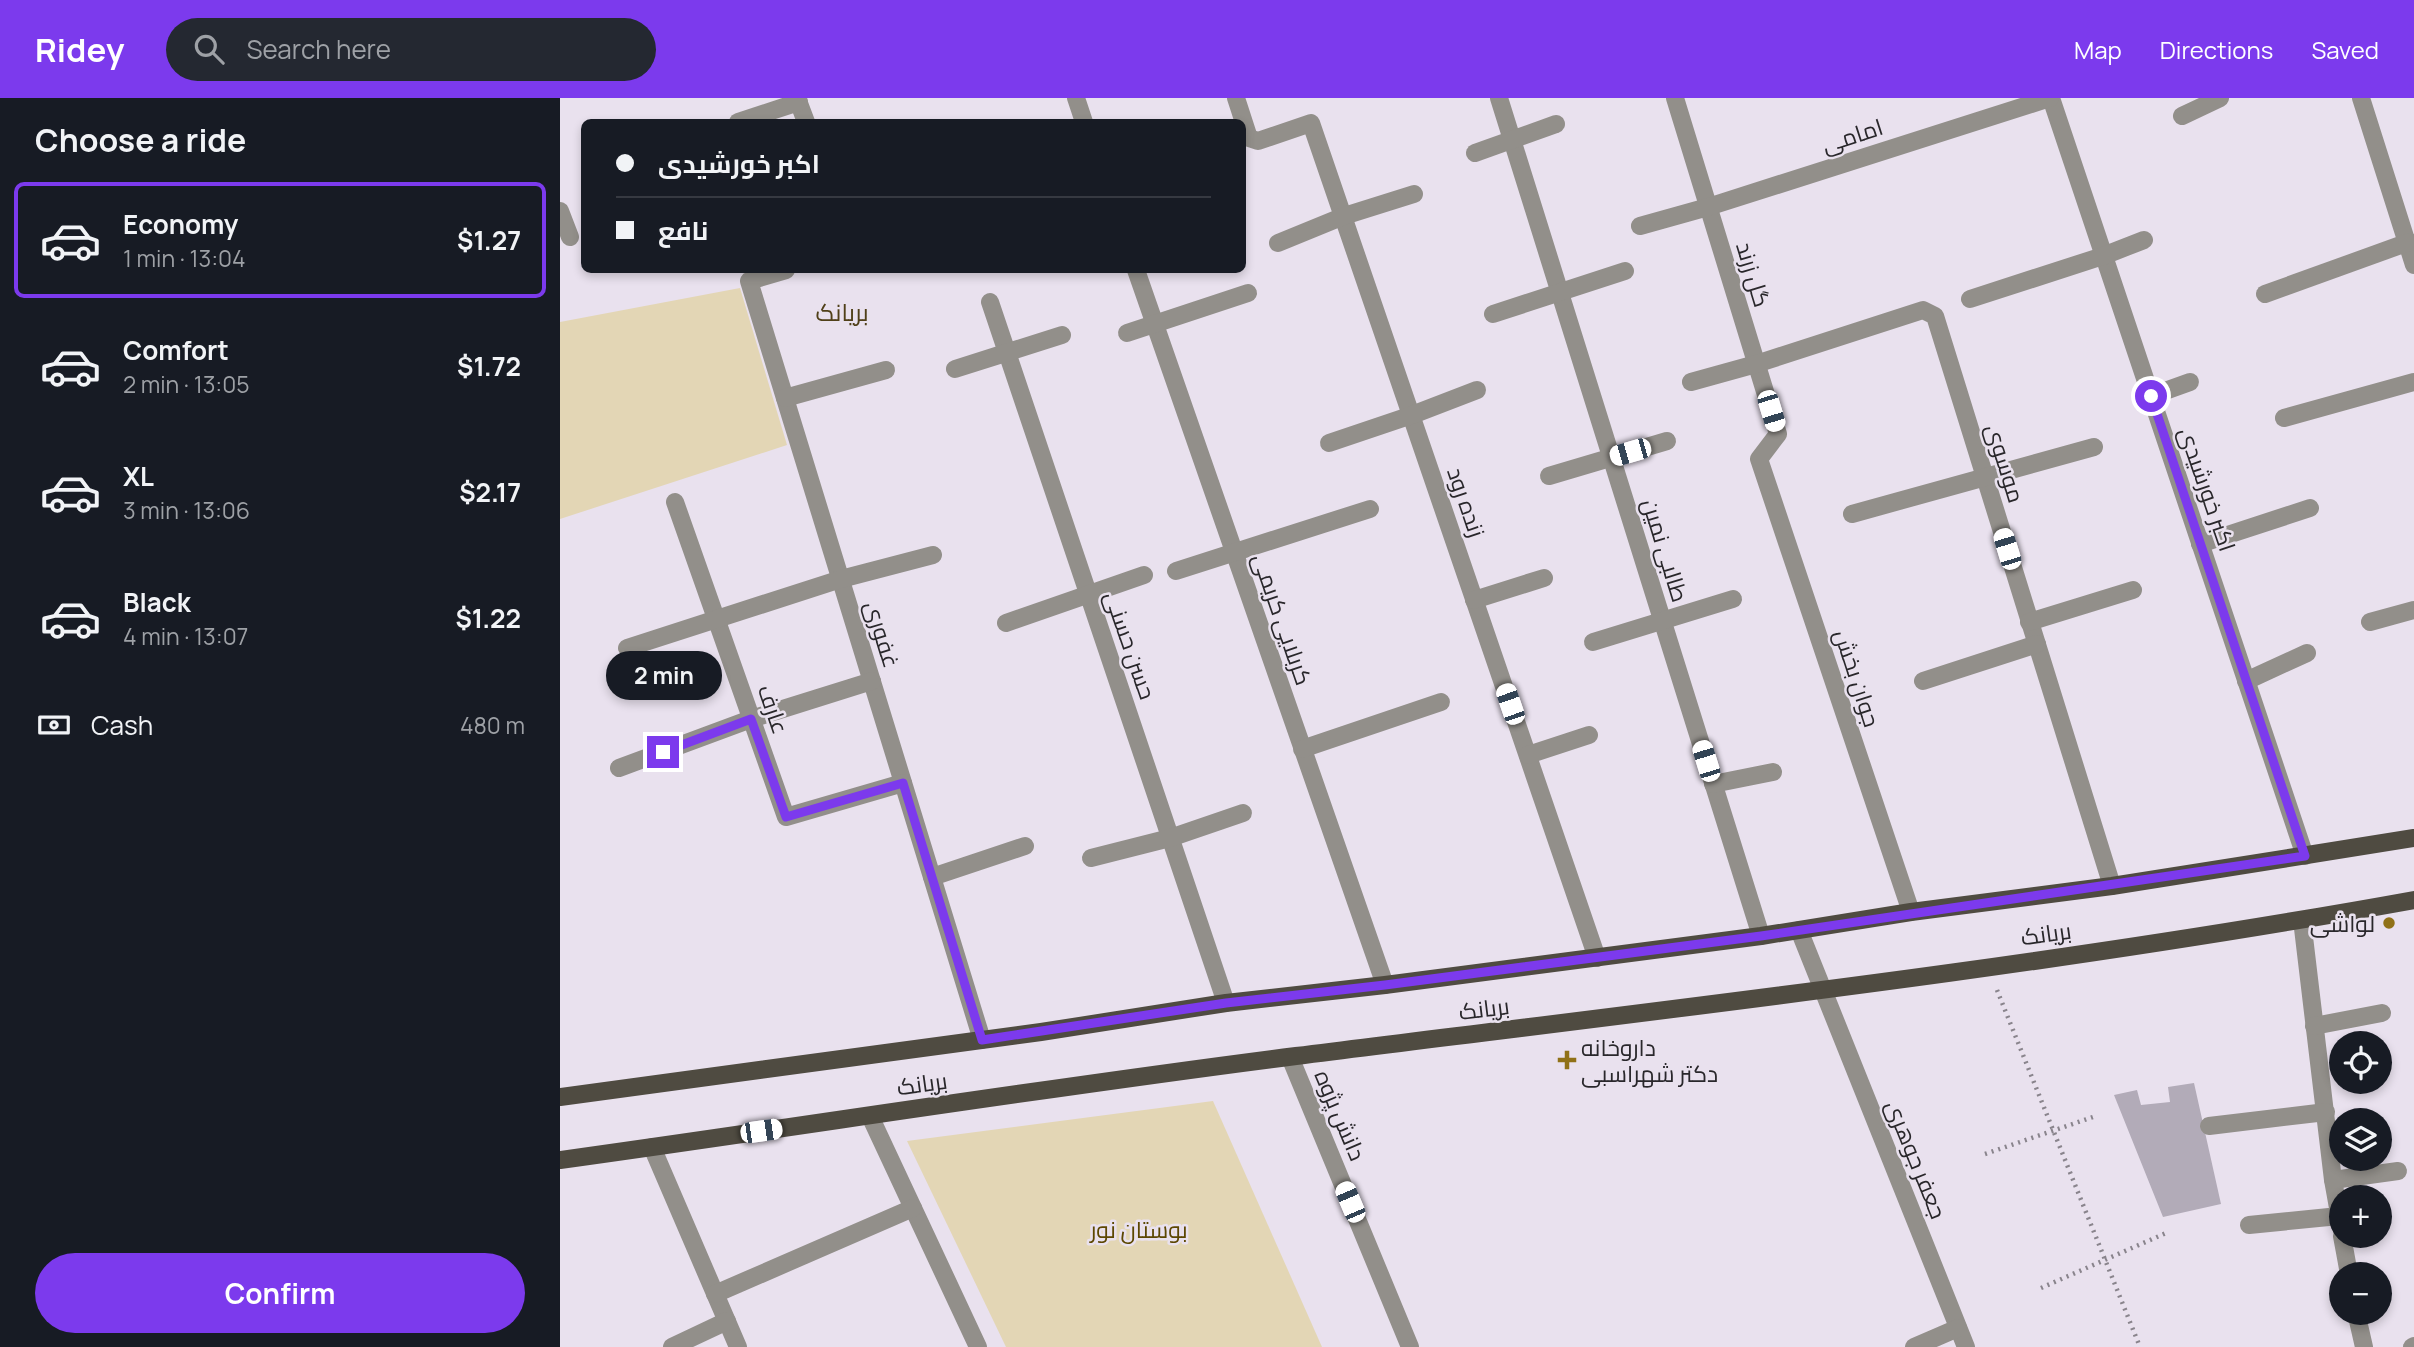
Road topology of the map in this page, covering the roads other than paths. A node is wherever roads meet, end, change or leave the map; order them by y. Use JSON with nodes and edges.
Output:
{"nodes":[{"id":1,"x":1076,"y":98,"type":"edge"},
{"id":2,"x":1236,"y":98,"type":"edge"},
{"id":3,"x":1499,"y":98,"type":"edge"},
{"id":4,"x":1675,"y":98,"type":"edge"},
{"id":5,"x":2050,"y":98,"type":"edge"},
{"id":6,"x":2220,"y":98,"type":"edge"},
{"id":7,"x":2361,"y":98,"type":"edge"},
{"id":8,"x":798,"y":100,"type":"edge"},
{"id":9,"x":2182,"y":116,"type":"dead end"},
{"id":10,"x":746,"y":119,"type":"edge"},
{"id":11,"x":805,"y":119,"type":"edge"},
{"id":12,"x":1083,"y":119,"type":"edge"},
{"id":13,"x":1243,"y":119,"type":"edge"},
{"id":14,"x":1556,"y":124,"type":"dead end"},
{"id":15,"x":1246,"y":127,"type":"edge"},
{"id":16,"x":1512,"y":140,"type":"junction"},
{"id":17,"x":1475,"y":153,"type":"dead end"},
{"id":18,"x":1415,"y":194,"type":"dead end"},
{"id":19,"x":1708,"y":207,"type":"junction"},
{"id":20,"x":560,"y":211,"type":"edge"},
{"id":21,"x":1343,"y":216,"type":"junction"},
{"id":22,"x":1640,"y":226,"type":"dead end"},
{"id":23,"x":571,"y":237,"type":"edge"},
{"id":24,"x":2144,"y":240,"type":"dead end"},
{"id":25,"x":2409,"y":242,"type":"junction"},
{"id":26,"x":1278,"y":243,"type":"dead end"},
{"id":27,"x":2104,"y":256,"type":"junction"},
{"id":28,"x":2414,"y":265,"type":"edge"},
{"id":29,"x":1625,"y":271,"type":"dead end"},
{"id":30,"x":776,"y":273,"type":"edge"},
{"id":31,"x":1137,"y":273,"type":"edge"},
{"id":32,"x":1559,"y":292,"type":"junction"},
{"id":33,"x":1248,"y":293,"type":"dead end"},
{"id":34,"x":2265,"y":294,"type":"dead end"},
{"id":35,"x":1970,"y":299,"type":"dead end"},
{"id":36,"x":990,"y":302,"type":"dead end"},
{"id":37,"x":1493,"y":314,"type":"dead end"},
{"id":38,"x":1154,"y":324,"type":"junction"},
{"id":39,"x":1127,"y":333,"type":"dead end"},
{"id":40,"x":1062,"y":335,"type":"dead end"},
{"id":41,"x":1006,"y":352,"type":"junction"},
{"id":42,"x":1756,"y":364,"type":"junction"},
{"id":43,"x":955,"y":369,"type":"dead end"},
{"id":44,"x":886,"y":370,"type":"dead end"},
{"id":45,"x":1691,"y":382,"type":"dead end"},
{"id":46,"x":2190,"y":382,"type":"dead end"},
{"id":47,"x":2414,"y":382,"type":"edge"},
{"id":48,"x":1477,"y":390,"type":"dead end"},
{"id":49,"x":2151,"y":396,"type":"junction"},
{"id":50,"x":785,"y":398,"type":"junction"},
{"id":51,"x":1412,"y":415,"type":"junction"},
{"id":52,"x":2284,"y":418,"type":"dead end"},
{"id":53,"x":1667,"y":440,"type":"dead end"},
{"id":54,"x":1329,"y":443,"type":"dead end"},
{"id":55,"x":2094,"y":447,"type":"dead end"},
{"id":56,"x":1611,"y":457,"type":"junction"},
{"id":57,"x":1759,"y":459,"type":"joint"},
{"id":58,"x":1549,"y":476,"type":"dead end"},
{"id":59,"x":1984,"y":476,"type":"junction"},
{"id":60,"x":675,"y":502,"type":"dead end"},
{"id":61,"x":2310,"y":508,"type":"dead end"},
{"id":62,"x":1370,"y":509,"type":"dead end"},
{"id":63,"x":1852,"y":514,"type":"dead end"},
{"id":64,"x":2200,"y":544,"type":"junction"},
{"id":65,"x":1234,"y":552,"type":"junction"},
{"id":66,"x":933,"y":555,"type":"dead end"},
{"id":67,"x":1175,"y":571,"type":"dead end"},
{"id":68,"x":1144,"y":575,"type":"dead end"},
{"id":69,"x":1544,"y":578,"type":"dead end"},
{"id":70,"x":841,"y":579,"type":"junction"},
{"id":71,"x":2133,"y":590,"type":"dead end"},
{"id":72,"x":1088,"y":595,"type":"junction"},
{"id":73,"x":1733,"y":599,"type":"dead end"},
{"id":74,"x":1475,"y":600,"type":"junction"},
{"id":75,"x":2414,"y":610,"type":"edge"},
{"id":76,"x":716,"y":620,"type":"junction"},
{"id":77,"x":1662,"y":621,"type":"junction"},
{"id":78,"x":2029,"y":622,"type":"junction"},
{"id":79,"x":2370,"y":622,"type":"dead end"},
{"id":80,"x":1006,"y":623,"type":"dead end"},
{"id":81,"x":1593,"y":642,"type":"dead end"},
{"id":82,"x":2037,"y":644,"type":"junction"},
{"id":83,"x":627,"y":648,"type":"dead end"},
{"id":84,"x":2307,"y":653,"type":"dead end"},
{"id":85,"x":872,"y":681,"type":"junction"},
{"id":86,"x":1923,"y":681,"type":"dead end"},
{"id":87,"x":2246,"y":681,"type":"junction"},
{"id":88,"x":1441,"y":702,"type":"dead end"},
{"id":89,"x":751,"y":719,"type":"junction"},
{"id":90,"x":1589,"y":734,"type":"dead end"},
{"id":91,"x":1302,"y":749,"type":"junction"},
{"id":92,"x":1528,"y":755,"type":"junction"},
{"id":93,"x":619,"y":768,"type":"dead end"},
{"id":94,"x":1773,"y":772,"type":"dead end"},
{"id":95,"x":903,"y":783,"type":"junction"},
{"id":96,"x":1713,"y":784,"type":"junction"},
{"id":97,"x":1243,"y":813,"type":"dead end"},
{"id":98,"x":1170,"y":838,"type":"junction"},
{"id":99,"x":2414,"y":838,"type":"edge"},
{"id":100,"x":1025,"y":846,"type":"dead end"},
{"id":101,"x":2305,"y":856,"type":"junction"},
{"id":102,"x":1091,"y":858,"type":"dead end"},
{"id":103,"x":932,"y":877,"type":"junction"},
{"id":104,"x":2112,"y":886,"type":"junction"},
{"id":105,"x":2414,"y":900,"type":"edge"},
{"id":106,"x":1911,"y":912,"type":"junction"},
{"id":107,"x":2302,"y":920,"type":"junction"},
{"id":108,"x":1799,"y":930,"type":"junction"},
{"id":109,"x":1761,"y":936,"type":"junction"},
{"id":110,"x":1597,"y":958,"type":"junction"},
{"id":111,"x":1385,"y":985,"type":"junction"},
{"id":112,"x":1822,"y":990,"type":"junction"},
{"id":113,"x":1226,"y":1003,"type":"junction"},
{"id":114,"x":2382,"y":1013,"type":"dead end"},
{"id":115,"x":2314,"y":1026,"type":"junction"},
{"id":116,"x":982,"y":1040,"type":"junction"},
{"id":117,"x":1290,"y":1057,"type":"junction"},
{"id":118,"x":560,"y":1097,"type":"edge"},
{"id":119,"x":2326,"y":1112,"type":"junction"},
{"id":120,"x":870,"y":1115,"type":"junction"},
{"id":121,"x":2209,"y":1126,"type":"dead end"},
{"id":122,"x":652,"y":1147,"type":"junction"},
{"id":123,"x":560,"y":1160,"type":"edge"},
{"id":124,"x":2398,"y":1171,"type":"dead end"},
{"id":125,"x":2333,"y":1180,"type":"junction"},
{"id":126,"x":2334,"y":1185,"type":"edge"},
{"id":127,"x":913,"y":1208,"type":"junction"},
{"id":128,"x":2249,"y":1225,"type":"dead end"},
{"id":129,"x":2329,"y":1227,"type":"edge"},
{"id":130,"x":715,"y":1294,"type":"junction"},
{"id":131,"x":727,"y":1321,"type":"junction"},
{"id":132,"x":2359,"y":1325,"type":"edge"},
{"id":133,"x":1958,"y":1328,"type":"junction"},
{"id":134,"x":672,"y":1347,"type":"edge"},
{"id":135,"x":738,"y":1347,"type":"edge"},
{"id":136,"x":978,"y":1347,"type":"edge"},
{"id":137,"x":1410,"y":1347,"type":"edge"},
{"id":138,"x":1914,"y":1347,"type":"edge"},
{"id":139,"x":1966,"y":1347,"type":"edge"},
{"id":140,"x":2364,"y":1347,"type":"edge"}],
"edges":[{"from":1,"to":12,"type":"street"},
{"from":2,"to":13,"type":"street","name":"زنده رود"},
{"from":3,"to":16,"type":"street","name":"طالبی نمین"},
{"from":4,"to":19,"type":"street","name":"گل زرند"},
{"from":5,"to":19,"type":"street","name":"امامی"},
{"from":5,"to":27,"type":"street","name":"اکبر خورشیدی"},
{"from":6,"to":9,"type":"street"},
{"from":7,"to":25,"type":"street"},
{"from":8,"to":10,"type":"street"},
{"from":8,"to":11,"type":"street"},
{"from":14,"to":16,"type":"street"},
{"from":15,"to":21,"type":"street","name":"زنده رود"},
{"from":16,"to":17,"type":"street"},
{"from":16,"to":32,"type":"street","name":"طالبی نمین"},
{"from":18,"to":21,"type":"street"},
{"from":19,"to":22,"type":"street","name":"امامی"},
{"from":19,"to":42,"type":"street","name":"گل زرند"},
{"from":20,"to":23,"type":"street"},
{"from":21,"to":26,"type":"street"},
{"from":21,"to":51,"type":"street","name":"زنده رود"},
{"from":24,"to":27,"type":"street"},
{"from":25,"to":28,"type":"street"},
{"from":25,"to":34,"type":"street"},
{"from":27,"to":35,"type":"street"},
{"from":27,"to":49,"type":"street","name":"اکبر خورشیدی"},
{"from":29,"to":32,"type":"street"},
{"from":30,"to":50,"type":"street","name":"غفوری"},
{"from":31,"to":38,"type":"street","name":"کربلایی کریمی"},
{"from":32,"to":37,"type":"street"},
{"from":32,"to":56,"type":"street","name":"طالبی نمین"},
{"from":33,"to":38,"type":"street"},
{"from":36,"to":41,"type":"street","name":"حسن حسنی"},
{"from":38,"to":39,"type":"street"},
{"from":38,"to":65,"type":"street","name":"کربلایی کریمی"},
{"from":40,"to":41,"type":"street"},
{"from":41,"to":43,"type":"street"},
{"from":41,"to":72,"type":"street","name":"حسن حسنی"},
{"from":42,"to":45,"type":"street"},
{"from":42,"to":57,"type":"street","name":"گل زرند"},
{"from":42,"to":59,"type":"street","name":"موسوی"},
{"from":44,"to":50,"type":"street"},
{"from":46,"to":49,"type":"street"},
{"from":47,"to":52,"type":"street"},
{"from":48,"to":51,"type":"street"},
{"from":49,"to":64,"type":"street","name":"اکبر خورشیدی"},
{"from":50,"to":70,"type":"street","name":"غفوری"},
{"from":51,"to":54,"type":"street"},
{"from":51,"to":74,"type":"street","name":"زنده رود"},
{"from":53,"to":56,"type":"street"},
{"from":55,"to":59,"type":"street"},
{"from":56,"to":58,"type":"street"},
{"from":56,"to":77,"type":"street","name":"طالبی نمین"},
{"from":57,"to":106,"type":"street","name":"جوان بخش"},
{"from":59,"to":63,"type":"street"},
{"from":59,"to":78,"type":"street","name":"موسوی"},
{"from":60,"to":76,"type":"street","name":"عارف"},
{"from":61,"to":64,"type":"street"},
{"from":62,"to":65,"type":"street"},
{"from":64,"to":87,"type":"street","name":"اکبر خورشیدی"},
{"from":65,"to":67,"type":"street"},
{"from":65,"to":91,"type":"street","name":"کربلایی کریمی"},
{"from":66,"to":70,"type":"street"},
{"from":68,"to":72,"type":"street"},
{"from":69,"to":74,"type":"street"},
{"from":70,"to":76,"type":"street"},
{"from":70,"to":85,"type":"street","name":"غفوری"},
{"from":71,"to":78,"type":"street"},
{"from":72,"to":80,"type":"street"},
{"from":72,"to":98,"type":"street","name":"حسن حسنی"},
{"from":73,"to":77,"type":"street"},
{"from":74,"to":92,"type":"street","name":"زنده رود"},
{"from":75,"to":79,"type":"street"},
{"from":76,"to":83,"type":"street"},
{"from":76,"to":89,"type":"street","name":"عارف"},
{"from":77,"to":81,"type":"street"},
{"from":77,"to":96,"type":"street","name":"طالبی نمین"},
{"from":78,"to":82,"type":"street","name":"موسوی"},
{"from":82,"to":86,"type":"street"},
{"from":82,"to":104,"type":"street","name":"موسوی"},
{"from":84,"to":87,"type":"street"},
{"from":85,"to":89,"type":"street"},
{"from":85,"to":95,"type":"street","name":"غفوری"},
{"from":87,"to":101,"type":"street","name":"اکبر خورشیدی"},
{"from":88,"to":91,"type":"street"},
{"from":89,"to":93,"type":"street"},
{"from":89,"to":95,"type":"street","name":"عارف"},
{"from":90,"to":92,"type":"street"},
{"from":91,"to":111,"type":"street","name":"کربلایی کریمی"},
{"from":92,"to":110,"type":"street","name":"زنده رود"},
{"from":94,"to":96,"type":"street"},
{"from":95,"to":103,"type":"street","name":"غفوری"},
{"from":96,"to":109,"type":"street","name":"طالبی نمین"},
{"from":97,"to":98,"type":"street"},
{"from":98,"to":102,"type":"street"},
{"from":98,"to":113,"type":"street","name":"حسن حسنی"},
{"from":99,"to":101,"type":"main road","name":"بریانک"},
{"from":100,"to":103,"type":"street"},
{"from":101,"to":104,"type":"main road","name":"بریانک"},
{"from":103,"to":116,"type":"street","name":"غفوری"},
{"from":104,"to":106,"type":"main road","name":"بریانک"},
{"from":105,"to":107,"type":"main road","name":"بریانک"},
{"from":106,"to":108,"type":"main road","name":"بریانک"},
{"from":107,"to":112,"type":"main road","name":"بریانک"},
{"from":107,"to":115,"type":"street"},
{"from":108,"to":109,"type":"main road","name":"بریانک"},
{"from":108,"to":112,"type":"street","name":"جعفر جوهری"},
{"from":109,"to":110,"type":"main road","name":"بریانک"},
{"from":110,"to":111,"type":"main road","name":"بریانک"},
{"from":111,"to":113,"type":"main road","name":"بریانک"},
{"from":112,"to":117,"type":"main road","name":"بریانک"},
{"from":112,"to":133,"type":"street","name":"جعفر جوهری"},
{"from":113,"to":116,"type":"main road","name":"بریانک"},
{"from":114,"to":115,"type":"street"},
{"from":115,"to":119,"type":"street"},
{"from":116,"to":118,"type":"main road","name":"بریانک"},
{"from":117,"to":120,"type":"main road","name":"بریانک"},
{"from":117,"to":137,"type":"street","name":"دانش پژوه"},
{"from":119,"to":121,"type":"street"},
{"from":119,"to":125,"type":"street"},
{"from":120,"to":122,"type":"main road","name":"بریانک"},
{"from":120,"to":127,"type":"street"},
{"from":122,"to":123,"type":"main road","name":"بریانک"},
{"from":122,"to":130,"type":"street"},
{"from":124,"to":125,"type":"street"},
{"from":125,"to":126,"type":"street"},
{"from":127,"to":130,"type":"street"},
{"from":127,"to":136,"type":"street"},
{"from":128,"to":129,"type":"street"},
{"from":130,"to":131,"type":"street"},
{"from":131,"to":134,"type":"street"},
{"from":131,"to":135,"type":"street"},
{"from":132,"to":140,"type":"street"},
{"from":133,"to":138,"type":"street"},
{"from":133,"to":139,"type":"street","name":"جعفر جوهری"}]}
